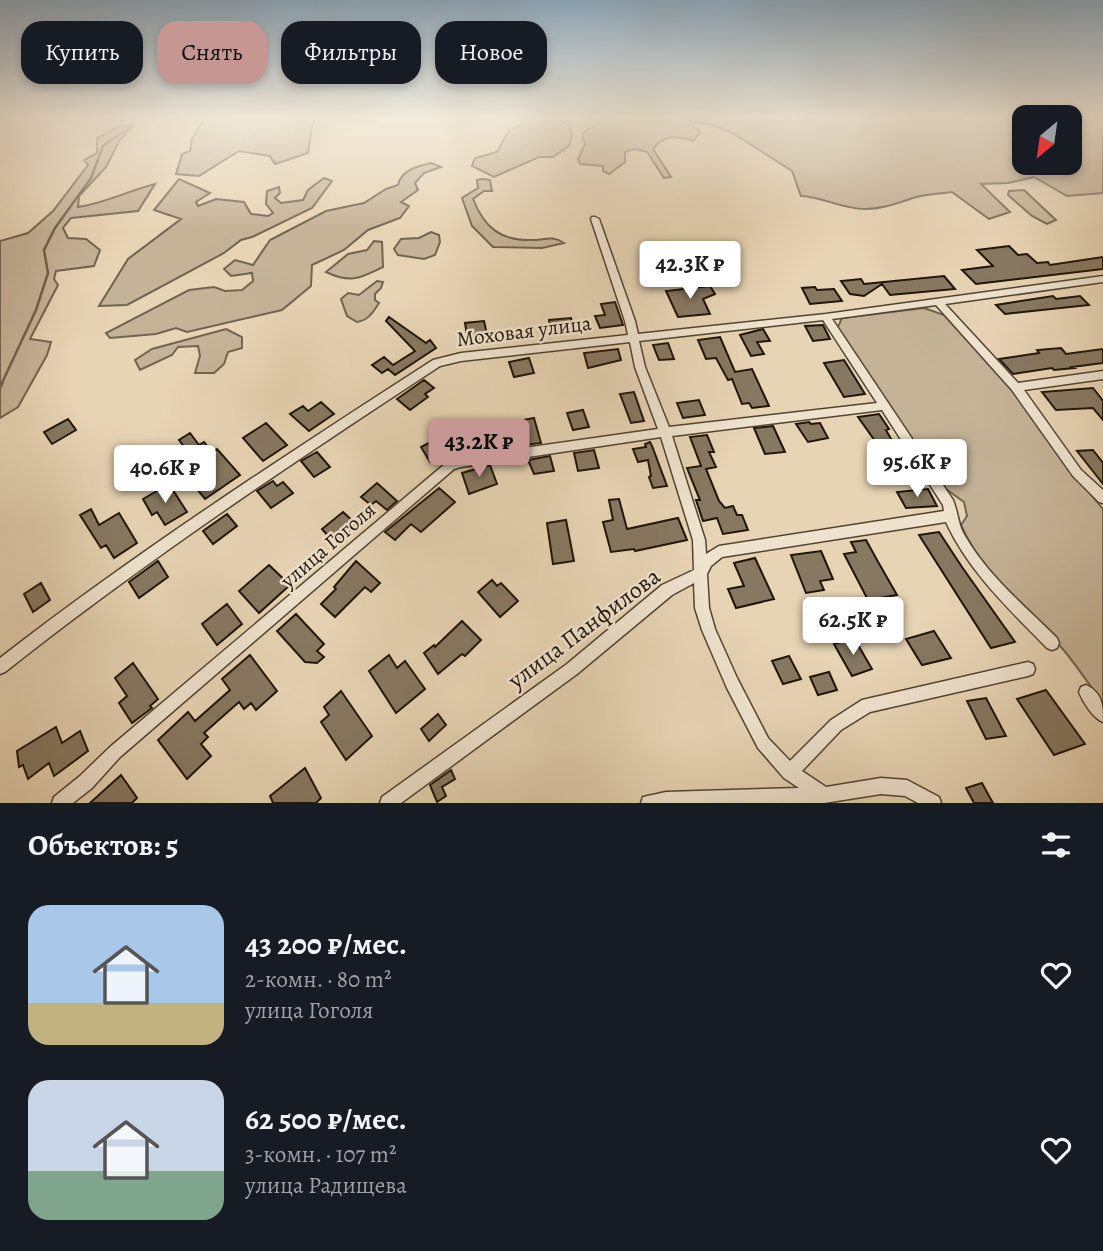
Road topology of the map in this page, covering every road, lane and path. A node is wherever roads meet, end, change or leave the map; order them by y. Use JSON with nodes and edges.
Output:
{"nodes":[{"id":1,"x":594,"y":219,"type":"dead end"},
{"id":2,"x":1103,"y":279,"type":"edge"},
{"id":3,"x":938,"y":302,"type":"junction"},
{"id":4,"x":826,"y":317,"type":"junction"},
{"id":5,"x":634,"y":337,"type":"junction"},
{"id":6,"x":1103,"y":375,"type":"edge"},
{"id":7,"x":1016,"y":387,"type":"junction"},
{"id":8,"x":883,"y":406,"type":"junction"},
{"id":9,"x":665,"y":432,"type":"junction"},
{"id":10,"x":1103,"y":498,"type":"edge"},
{"id":11,"x":948,"y":516,"type":"junction"},
{"id":12,"x":701,"y":573,"type":"junction"},
{"id":13,"x":1052,"y":643,"type":"dead end"},
{"id":14,"x":0,"y":667,"type":"edge"},
{"id":15,"x":1028,"y":669,"type":"dead end"},
{"id":16,"x":1086,"y":692,"type":"dead end"},
{"id":17,"x":1103,"y":715,"type":"edge"},
{"id":18,"x":790,"y":772,"type":"junction"},
{"id":19,"x":824,"y":796,"type":"junction"},
{"id":20,"x":61,"y":803,"type":"edge"},
{"id":21,"x":388,"y":803,"type":"edge"},
{"id":22,"x":649,"y":803,"type":"edge"},
{"id":23,"x":933,"y":803,"type":"edge"}],
"edges":[{"from":1,"to":5,"type":"street"},
{"from":2,"to":3,"type":"street","name":"Моховая улица"},
{"from":3,"to":4,"type":"street","name":"Моховая улица"},
{"from":3,"to":7,"type":"street"},
{"from":4,"to":5,"type":"street","name":"Моховая улица"},
{"from":4,"to":8,"type":"street"},
{"from":5,"to":9,"type":"street"},
{"from":5,"to":14,"type":"street","name":"Моховая улица"},
{"from":6,"to":7,"type":"street"},
{"from":7,"to":10,"type":"street"},
{"from":8,"to":9,"type":"street","name":"улица Гоголя"},
{"from":8,"to":11,"type":"street"},
{"from":9,"to":12,"type":"street"},
{"from":9,"to":20,"type":"street","name":"улица Гоголя"},
{"from":11,"to":12,"type":"street","name":"улица Панфилова"},
{"from":11,"to":13,"type":"street"},
{"from":12,"to":18,"type":"street"},
{"from":12,"to":21,"type":"street","name":"улица Панфилова"},
{"from":15,"to":18,"type":"street"},
{"from":16,"to":17,"type":"street"},
{"from":18,"to":19,"type":"street"},
{"from":19,"to":22,"type":"street"},
{"from":19,"to":23,"type":"street"}]}
